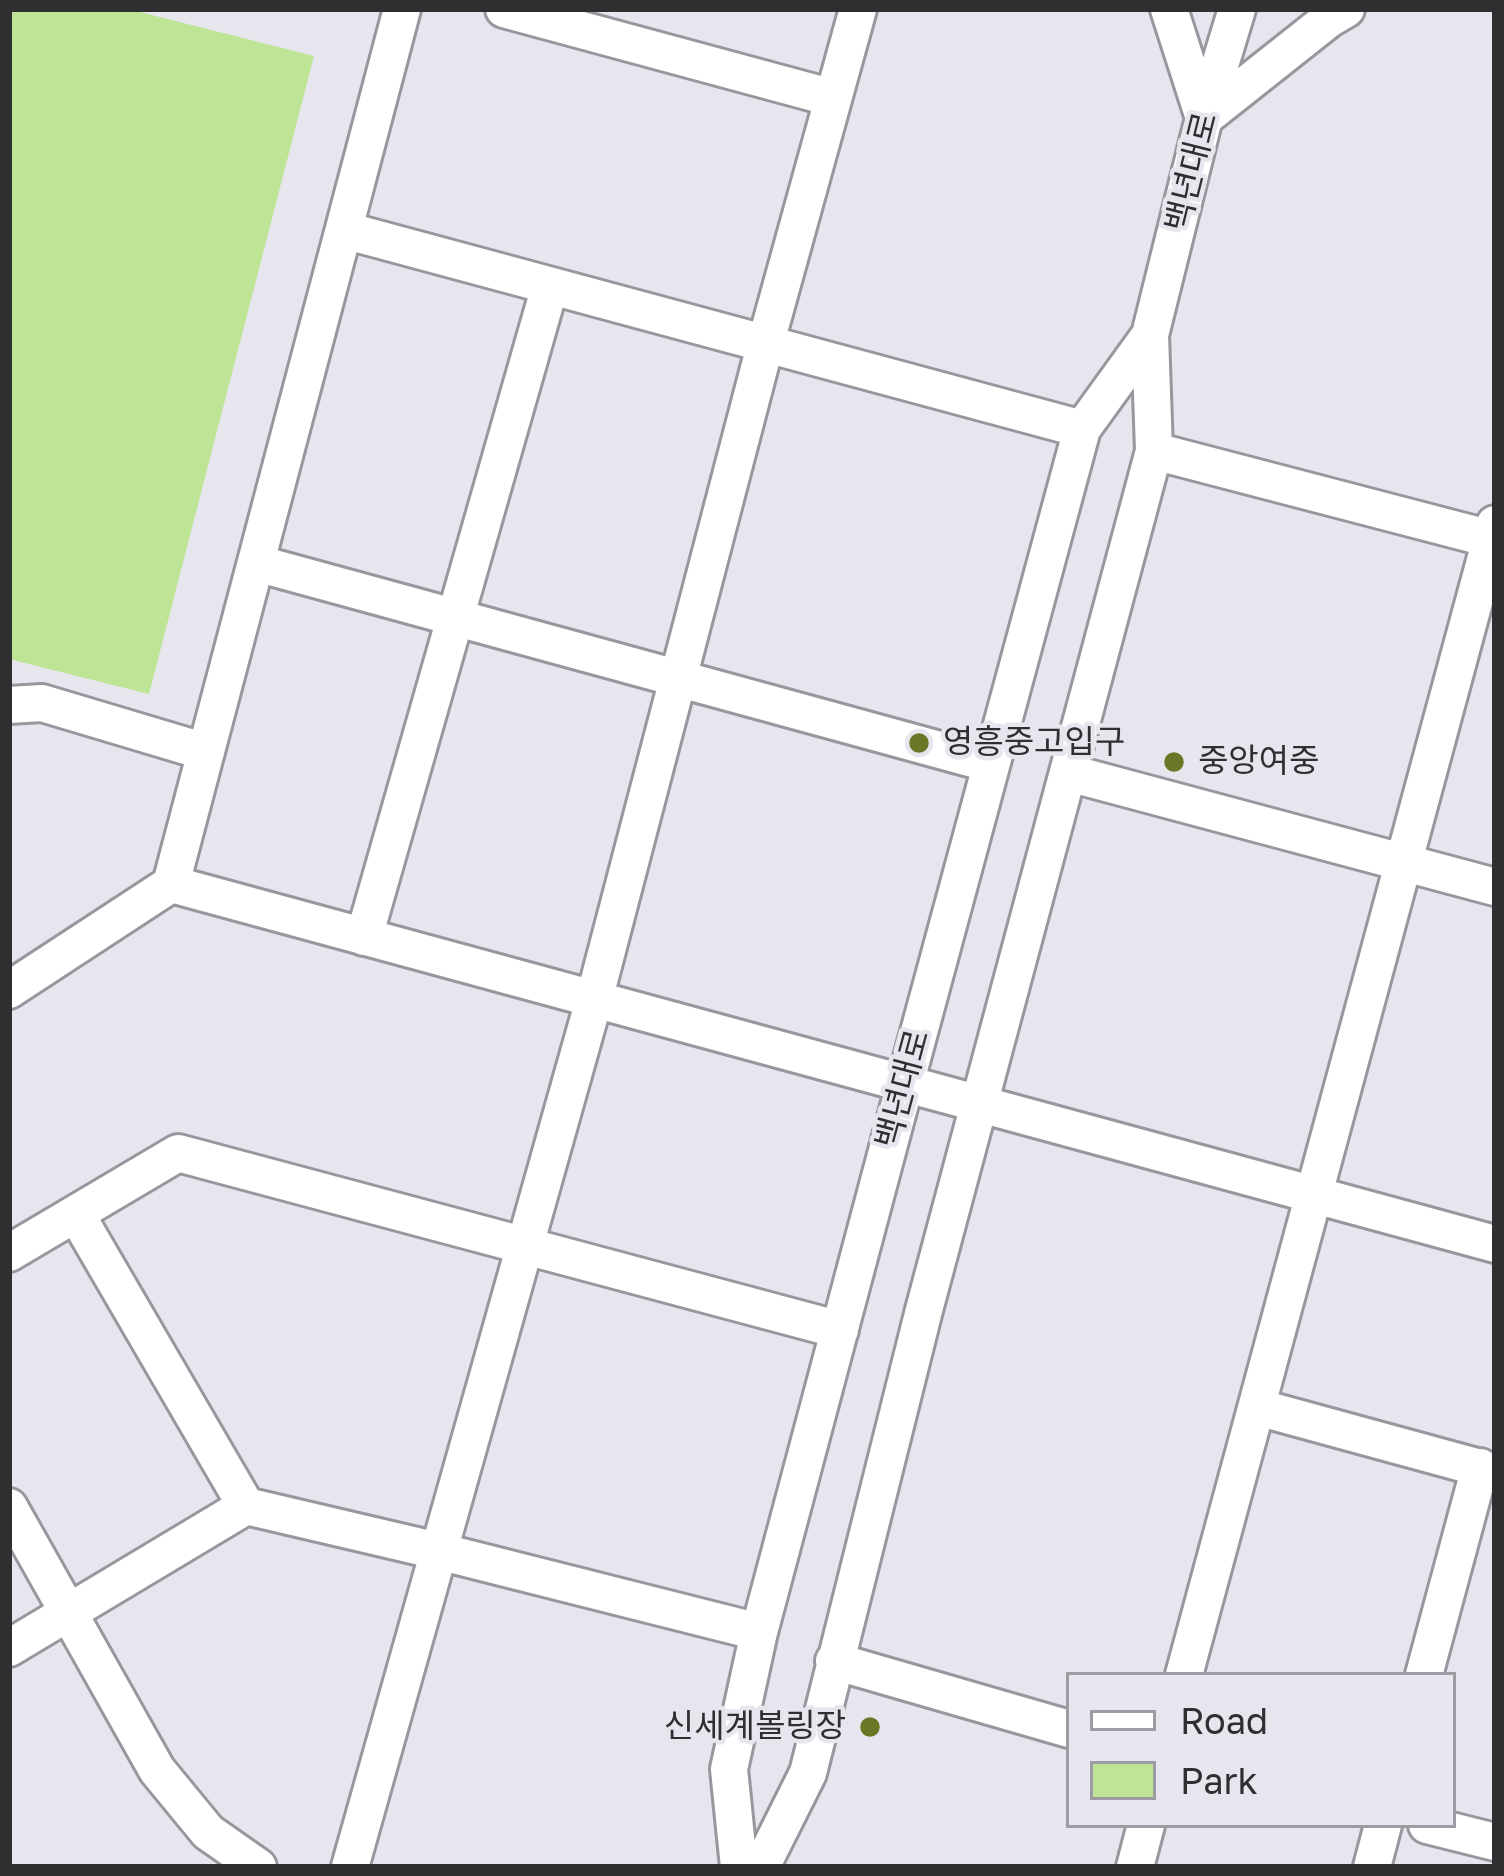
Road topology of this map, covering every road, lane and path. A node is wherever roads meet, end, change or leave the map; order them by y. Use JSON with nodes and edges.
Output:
{"nodes":[{"id":1,"x":402,"y":9,"type":"edge"},
{"id":2,"x":503,"y":9,"type":"edge"},
{"id":3,"x":858,"y":9,"type":"edge"},
{"id":4,"x":1169,"y":9,"type":"edge"},
{"id":5,"x":1237,"y":9,"type":"edge"},
{"id":6,"x":1346,"y":9,"type":"edge"},
{"id":7,"x":832,"y":98,"type":"junction"},
{"id":8,"x":1204,"y":118,"type":"junction"},
{"id":9,"x":344,"y":230,"type":"junction"},
{"id":10,"x":550,"y":286,"type":"junction"},
{"id":11,"x":1150,"y":335,"type":"junction"},
{"id":12,"x":766,"y":342,"type":"junction"},
{"id":13,"x":1082,"y":429,"type":"junction"},
{"id":14,"x":1154,"y":451,"type":"junction"},
{"id":15,"x":1494,"y":534,"type":"edge"},
{"id":16,"x":256,"y":563,"type":"junction"},
{"id":17,"x":455,"y":618,"type":"junction"},
{"id":18,"x":677,"y":679,"type":"junction"},
{"id":19,"x":9,"y":705,"type":"edge"},
{"id":20,"x":206,"y":752,"type":"junction"},
{"id":21,"x":991,"y":764,"type":"junction"},
{"id":22,"x":1069,"y":773,"type":"junction"},
{"id":23,"x":1404,"y":863,"type":"junction"},
{"id":24,"x":171,"y":884,"type":"junction"},
{"id":25,"x":1495,"y":887,"type":"edge"},
{"id":26,"x":364,"y":938,"type":"junction"},
{"id":27,"x":9,"y":990,"type":"edge"},
{"id":28,"x":594,"y":1000,"type":"junction"},
{"id":29,"x":904,"y":1084,"type":"junction"},
{"id":30,"x":979,"y":1104,"type":"junction"},
{"id":31,"x":1314,"y":1195,"type":"junction"},
{"id":32,"x":76,"y":1214,"type":"junction"},
{"id":33,"x":1495,"y":1244,"type":"edge"},
{"id":34,"x":526,"y":1245,"type":"junction"},
{"id":35,"x":9,"y":1253,"type":"edge"},
{"id":36,"x":840,"y":1330,"type":"junction"},
{"id":37,"x":1256,"y":1407,"type":"junction"},
{"id":38,"x":1487,"y":1469,"type":"edge"},
{"id":39,"x":246,"y":1506,"type":"junction"},
{"id":40,"x":9,"y":1508,"type":"edge"},
{"id":41,"x":438,"y":1551,"type":"junction"},
{"id":42,"x":68,"y":1611,"type":"junction"},
{"id":43,"x":759,"y":1632,"type":"junction"},
{"id":44,"x":9,"y":1648,"type":"edge"},
{"id":45,"x":834,"y":1661,"type":"junction"},
{"id":46,"x":1185,"y":1672,"type":"edge"},
{"id":47,"x":1425,"y":1672,"type":"edge"},
{"id":48,"x":1066,"y":1728,"type":"edge"},
{"id":49,"x":1144,"y":1828,"type":"edge"},
{"id":50,"x":1382,"y":1828,"type":"edge"},
{"id":51,"x":1439,"y":1828,"type":"edge"},
{"id":52,"x":1495,"y":1842,"type":"edge"},
{"id":53,"x":258,"y":1867,"type":"edge"},
{"id":54,"x":350,"y":1867,"type":"edge"},
{"id":55,"x":739,"y":1867,"type":"edge"},
{"id":56,"x":761,"y":1867,"type":"edge"},
{"id":57,"x":1135,"y":1867,"type":"edge"},
{"id":58,"x":1372,"y":1867,"type":"edge"}],
"edges":[{"from":1,"to":9,"type":"street"},
{"from":2,"to":7,"type":"street"},
{"from":3,"to":7,"type":"street"},
{"from":4,"to":8,"type":"street"},
{"from":5,"to":8,"type":"street","name":"백년대로"},
{"from":6,"to":8,"type":"street"},
{"from":7,"to":12,"type":"street"},
{"from":8,"to":11,"type":"street","name":"백년대로"},
{"from":9,"to":10,"type":"street"},
{"from":9,"to":16,"type":"street"},
{"from":10,"to":12,"type":"street"},
{"from":10,"to":17,"type":"street"},
{"from":11,"to":13,"type":"street","name":"백년대로"},
{"from":11,"to":14,"type":"street","name":"백년대로"},
{"from":12,"to":13,"type":"street"},
{"from":12,"to":18,"type":"street"},
{"from":13,"to":21,"type":"street","name":"백년대로"},
{"from":14,"to":15,"type":"street"},
{"from":14,"to":22,"type":"street","name":"백년대로"},
{"from":15,"to":23,"type":"street"},
{"from":16,"to":17,"type":"street"},
{"from":16,"to":20,"type":"street"},
{"from":17,"to":18,"type":"street"},
{"from":17,"to":26,"type":"street"},
{"from":18,"to":21,"type":"street"},
{"from":18,"to":28,"type":"street"},
{"from":19,"to":20,"type":"street"},
{"from":20,"to":24,"type":"street"},
{"from":21,"to":29,"type":"street","name":"백년대로"},
{"from":22,"to":23,"type":"street"},
{"from":22,"to":30,"type":"street","name":"백년대로"},
{"from":23,"to":25,"type":"street"},
{"from":23,"to":31,"type":"street"},
{"from":24,"to":26,"type":"street"},
{"from":24,"to":27,"type":"street"},
{"from":26,"to":28,"type":"street"},
{"from":28,"to":29,"type":"street"},
{"from":28,"to":34,"type":"street"},
{"from":29,"to":30,"type":"street"},
{"from":29,"to":36,"type":"street","name":"백년대로"},
{"from":30,"to":31,"type":"street"},
{"from":30,"to":45,"type":"street","name":"백년대로"},
{"from":31,"to":33,"type":"street"},
{"from":31,"to":37,"type":"street"},
{"from":32,"to":34,"type":"street"},
{"from":32,"to":35,"type":"street"},
{"from":32,"to":39,"type":"street"},
{"from":34,"to":36,"type":"street"},
{"from":34,"to":41,"type":"street"},
{"from":36,"to":43,"type":"street","name":"백년대로"},
{"from":37,"to":38,"type":"street"},
{"from":37,"to":46,"type":"street"},
{"from":38,"to":47,"type":"street"},
{"from":39,"to":41,"type":"street"},
{"from":39,"to":42,"type":"street"},
{"from":40,"to":42,"type":"street"},
{"from":41,"to":43,"type":"street"},
{"from":41,"to":54,"type":"street"},
{"from":42,"to":44,"type":"street"},
{"from":42,"to":53,"type":"street"},
{"from":43,"to":55,"type":"street","name":"백년대로"},
{"from":45,"to":48,"type":"street"},
{"from":45,"to":56,"type":"street","name":"백년대로"},
{"from":49,"to":57,"type":"street"},
{"from":50,"to":58,"type":"street"},
{"from":51,"to":52,"type":"street"}]}
